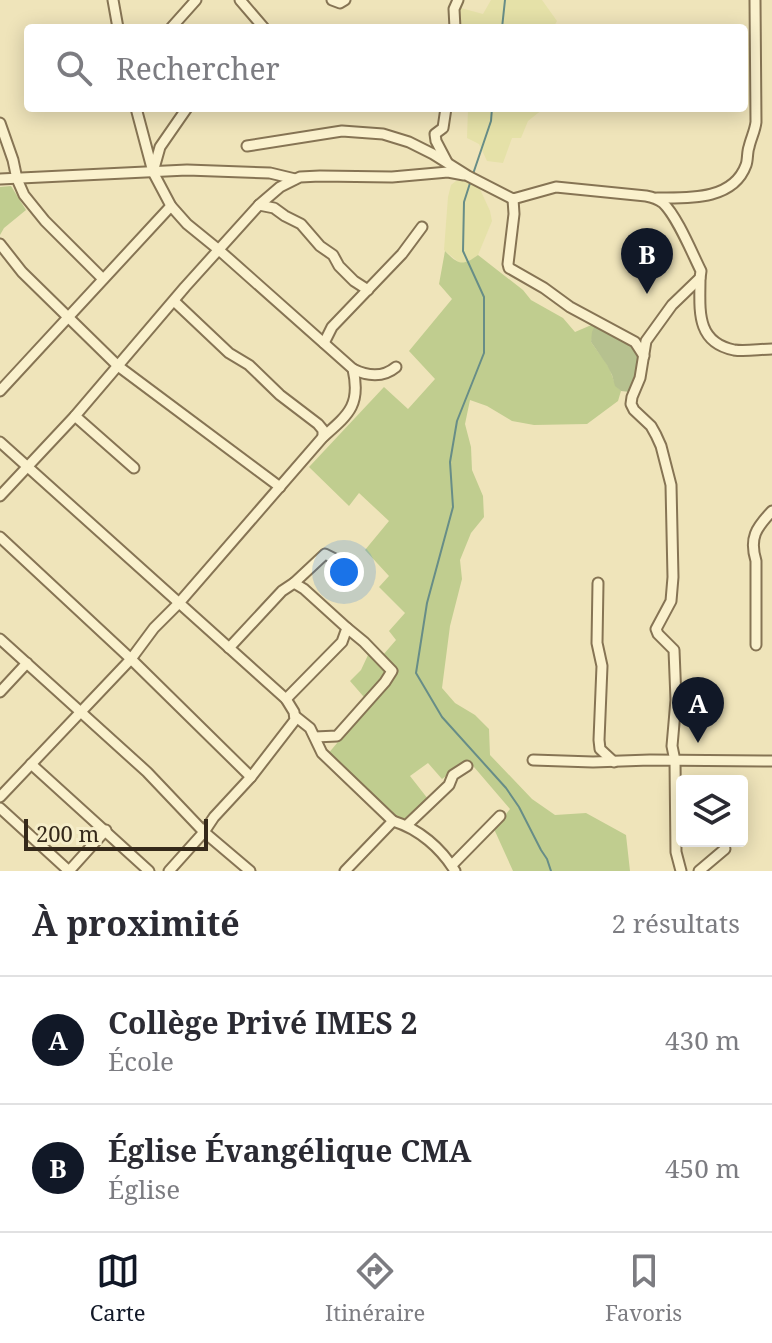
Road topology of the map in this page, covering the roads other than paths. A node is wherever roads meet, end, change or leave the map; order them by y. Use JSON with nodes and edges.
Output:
{"nodes":[{"id":1,"x":196,"y":0,"type":"edge"},
{"id":2,"x":240,"y":0,"type":"edge"},
{"id":3,"x":332,"y":0,"type":"edge"},
{"id":4,"x":345,"y":0,"type":"edge"},
{"id":5,"x":458,"y":0,"type":"edge"},
{"id":6,"x":755,"y":0,"type":"edge"},
{"id":7,"x":114,"y":1,"type":"edge"},
{"id":8,"x":117,"y":24,"type":"edge"},
{"id":9,"x":175,"y":24,"type":"edge"},
{"id":10,"x":259,"y":24,"type":"edge"},
{"id":11,"x":455,"y":24,"type":"edge"},
{"id":12,"x":137,"y":112,"type":"edge"},
{"id":13,"x":184,"y":112,"type":"edge"},
{"id":14,"x":446,"y":112,"type":"edge"},
{"id":15,"x":0,"y":123,"type":"edge"},
{"id":16,"x":144,"y":141,"type":"junction"},
{"id":17,"x":247,"y":146,"type":"dead end"},
{"id":18,"x":160,"y":147,"type":"junction"},
{"id":19,"x":447,"y":167,"type":"junction"},
{"id":20,"x":153,"y":172,"type":"junction"},
{"id":21,"x":0,"y":179,"type":"edge"},
{"id":22,"x":17,"y":179,"type":"junction"},
{"id":23,"x":295,"y":179,"type":"junction"},
{"id":24,"x":655,"y":198,"type":"junction"},
{"id":25,"x":513,"y":199,"type":"junction"},
{"id":26,"x":259,"y":205,"type":"junction"},
{"id":27,"x":171,"y":206,"type":"junction"},
{"id":28,"x":422,"y":227,"type":"dead end"},
{"id":29,"x":0,"y":244,"type":"edge"},
{"id":30,"x":219,"y":250,"type":"junction"},
{"id":31,"x":700,"y":278,"type":"junction"},
{"id":32,"x":103,"y":279,"type":"junction"},
{"id":33,"x":368,"y":290,"type":"junction"},
{"id":34,"x":174,"y":301,"type":"junction"},
{"id":35,"x":69,"y":317,"type":"junction"},
{"id":36,"x":324,"y":343,"type":"junction"},
{"id":37,"x":772,"y":349,"type":"edge"},
{"id":38,"x":644,"y":356,"type":"junction"},
{"id":39,"x":118,"y":366,"type":"junction"},
{"id":40,"x":396,"y":367,"type":"dead end"},
{"id":41,"x":353,"y":369,"type":"junction"},
{"id":42,"x":0,"y":391,"type":"edge"},
{"id":43,"x":75,"y":416,"type":"junction"},
{"id":44,"x":323,"y":437,"type":"junction"},
{"id":45,"x":0,"y":442,"type":"edge"},
{"id":46,"x":27,"y":467,"type":"junction"},
{"id":47,"x":134,"y":468,"type":"dead end"},
{"id":48,"x":280,"y":487,"type":"junction"},
{"id":49,"x":0,"y":496,"type":"edge"},
{"id":50,"x":772,"y":511,"type":"edge"},
{"id":51,"x":0,"y":537,"type":"edge"},
{"id":52,"x":346,"y":568,"type":"dead end"},
{"id":53,"x":294,"y":583,"type":"junction"},
{"id":54,"x":598,"y":583,"type":"dead end"},
{"id":55,"x":179,"y":603,"type":"junction"},
{"id":56,"x":347,"y":628,"type":"junction"},
{"id":57,"x":0,"y":639,"type":"edge"},
{"id":58,"x":756,"y":645,"type":"dead end"},
{"id":59,"x":229,"y":648,"type":"junction"},
{"id":60,"x":131,"y":659,"type":"junction"},
{"id":61,"x":27,"y":663,"type":"junction"},
{"id":62,"x":0,"y":692,"type":"edge"},
{"id":63,"x":286,"y":699,"type":"junction"},
{"id":64,"x":81,"y":712,"type":"junction"},
{"id":65,"x":295,"y":716,"type":"junction"},
{"id":66,"x":315,"y":737,"type":"junction"},
{"id":67,"x":533,"y":760,"type":"dead end"},
{"id":68,"x":675,"y":761,"type":"junction"},
{"id":69,"x":772,"y":761,"type":"edge"},
{"id":70,"x":614,"y":762,"type":"junction"},
{"id":71,"x":31,"y":764,"type":"junction"},
{"id":72,"x":467,"y":766,"type":"dead end"},
{"id":73,"x":251,"y":777,"type":"junction"},
{"id":74,"x":0,"y":797,"type":"edge"},
{"id":75,"x":0,"y":808,"type":"edge"},
{"id":76,"x":500,"y":816,"type":"dead end"},
{"id":77,"x":393,"y":821,"type":"junction"},
{"id":78,"x":407,"y":825,"type":"junction"},
{"id":79,"x":106,"y":830,"type":"junction"},
{"id":80,"x":204,"y":832,"type":"junction"},
{"id":81,"x":725,"y":849,"type":"dead end"},
{"id":82,"x":454,"y":868,"type":"edge"},
{"id":83,"x":69,"y":871,"type":"edge"},
{"id":84,"x":149,"y":871,"type":"edge"},
{"id":85,"x":169,"y":871,"type":"edge"},
{"id":86,"x":250,"y":871,"type":"edge"},
{"id":87,"x":345,"y":871,"type":"edge"},
{"id":88,"x":681,"y":871,"type":"edge"},
{"id":89,"x":699,"y":871,"type":"edge"}],
"edges":[{"from":1,"to":9,"type":"street"},
{"from":2,"to":10,"type":"street"},
{"from":3,"to":4,"type":"street"},
{"from":5,"to":11,"type":"street"},
{"from":6,"to":24,"type":"street"},
{"from":7,"to":8,"type":"street"},
{"from":12,"to":16,"type":"street"},
{"from":13,"to":18,"type":"street"},
{"from":14,"to":19,"type":"street"},
{"from":15,"to":22,"type":"street"},
{"from":16,"to":18,"type":"street"},
{"from":16,"to":20,"type":"street"},
{"from":17,"to":19,"type":"street"},
{"from":18,"to":20,"type":"street"},
{"from":19,"to":23,"type":"street"},
{"from":19,"to":25,"type":"street"},
{"from":20,"to":22,"type":"street"},
{"from":20,"to":23,"type":"street"},
{"from":20,"to":27,"type":"street"},
{"from":21,"to":22,"type":"street"},
{"from":22,"to":32,"type":"street"},
{"from":23,"to":26,"type":"street"},
{"from":24,"to":25,"type":"street"},
{"from":24,"to":31,"type":"street"},
{"from":25,"to":38,"type":"street"},
{"from":26,"to":30,"type":"street"},
{"from":26,"to":33,"type":"street"},
{"from":27,"to":30,"type":"street"},
{"from":27,"to":32,"type":"street"},
{"from":28,"to":33,"type":"street"},
{"from":29,"to":35,"type":"street"},
{"from":30,"to":34,"type":"street"},
{"from":30,"to":36,"type":"street"},
{"from":31,"to":37,"type":"street"},
{"from":31,"to":38,"type":"street"},
{"from":32,"to":35,"type":"street"},
{"from":33,"to":36,"type":"street"},
{"from":34,"to":39,"type":"street"},
{"from":34,"to":44,"type":"street"},
{"from":35,"to":39,"type":"street"},
{"from":35,"to":42,"type":"street"},
{"from":36,"to":41,"type":"street"},
{"from":38,"to":68,"type":"street"},
{"from":39,"to":43,"type":"street"},
{"from":39,"to":48,"type":"street"},
{"from":40,"to":41,"type":"street"},
{"from":41,"to":44,"type":"street"},
{"from":43,"to":46,"type":"street"},
{"from":43,"to":47,"type":"street"},
{"from":44,"to":48,"type":"street"},
{"from":45,"to":46,"type":"street"},
{"from":46,"to":49,"type":"street"},
{"from":46,"to":55,"type":"street"},
{"from":48,"to":55,"type":"street"},
{"from":50,"to":58,"type":"street"},
{"from":51,"to":60,"type":"street"},
{"from":52,"to":53,"type":"street"},
{"from":53,"to":56,"type":"street"},
{"from":53,"to":59,"type":"street"},
{"from":54,"to":70,"type":"street"},
{"from":55,"to":59,"type":"street"},
{"from":55,"to":60,"type":"street"},
{"from":56,"to":63,"type":"street"},
{"from":56,"to":66,"type":"street"},
{"from":57,"to":61,"type":"street"},
{"from":59,"to":63,"type":"street"},
{"from":60,"to":64,"type":"street"},
{"from":60,"to":73,"type":"street"},
{"from":61,"to":62,"type":"street"},
{"from":61,"to":64,"type":"street"},
{"from":63,"to":65,"type":"street"},
{"from":64,"to":71,"type":"street"},
{"from":64,"to":80,"type":"street"},
{"from":65,"to":66,"type":"street"},
{"from":65,"to":73,"type":"street"},
{"from":66,"to":77,"type":"street"},
{"from":67,"to":70,"type":"street"},
{"from":68,"to":69,"type":"street"},
{"from":68,"to":70,"type":"street"},
{"from":68,"to":88,"type":"street"},
{"from":71,"to":74,"type":"street"},
{"from":71,"to":79,"type":"street"},
{"from":72,"to":78,"type":"street"},
{"from":73,"to":80,"type":"street"},
{"from":75,"to":83,"type":"street"},
{"from":76,"to":82,"type":"street"},
{"from":77,"to":78,"type":"street"},
{"from":77,"to":87,"type":"street"},
{"from":78,"to":82,"type":"street"},
{"from":79,"to":83,"type":"street"},
{"from":79,"to":84,"type":"street"},
{"from":80,"to":85,"type":"street"},
{"from":80,"to":86,"type":"street"},
{"from":81,"to":89,"type":"street"}]}
